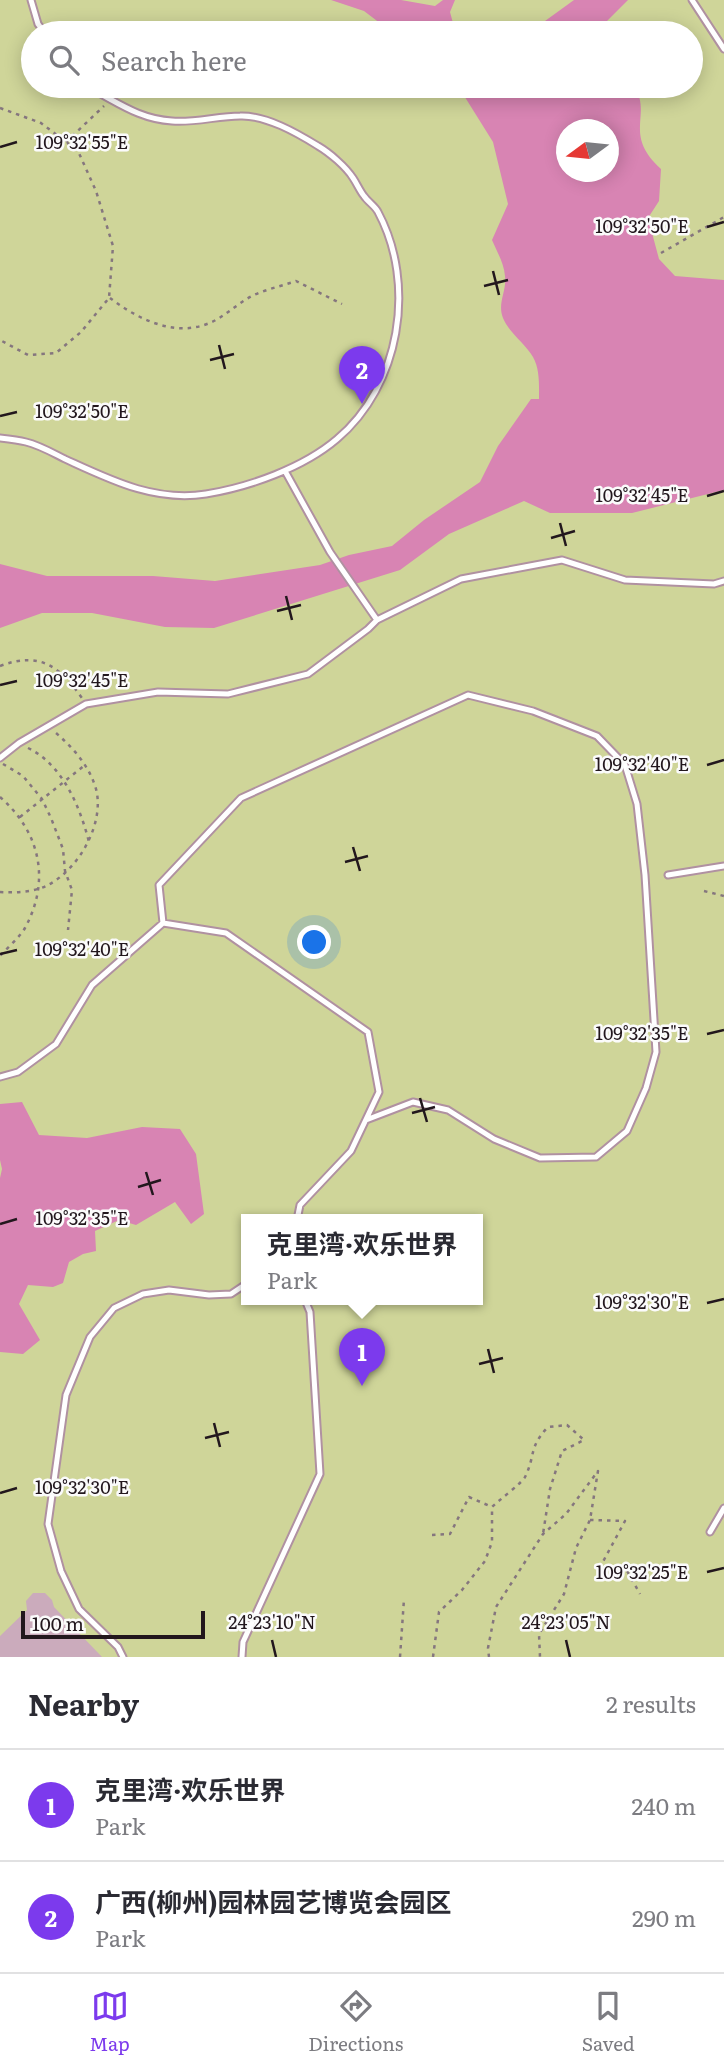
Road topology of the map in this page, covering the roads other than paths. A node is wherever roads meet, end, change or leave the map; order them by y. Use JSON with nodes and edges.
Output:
{"nodes":[{"id":1,"x":31,"y":0,"type":"edge"},
{"id":2,"x":692,"y":0,"type":"edge"},
{"id":3,"x":37,"y":21,"type":"edge"},
{"id":4,"x":724,"y":49,"type":"edge"},
{"id":5,"x":110,"y":98,"type":"edge"},
{"id":6,"x":0,"y":438,"type":"edge"},
{"id":7,"x":285,"y":471,"type":"junction"},
{"id":8,"x":724,"y":581,"type":"edge"},
{"id":9,"x":377,"y":620,"type":"junction"},
{"id":10,"x":0,"y":761,"type":"edge"},
{"id":11,"x":724,"y":866,"type":"edge"},
{"id":12,"x":668,"y":874,"type":"dead end"},
{"id":13,"x":163,"y":923,"type":"junction"},
{"id":14,"x":0,"y":1077,"type":"edge"},
{"id":15,"x":366,"y":1120,"type":"junction"},
{"id":16,"x":298,"y":1214,"type":"edge"},
{"id":17,"x":241,"y":1288,"type":"edge"},
{"id":18,"x":307,"y":1305,"type":"edge"},
{"id":19,"x":724,"y":1508,"type":"edge"},
{"id":20,"x":710,"y":1532,"type":"dead end"},
{"id":21,"x":123,"y":1657,"type":"edge"},
{"id":22,"x":242,"y":1657,"type":"edge"}],
"edges":[{"from":1,"to":3,"type":"lane"},
{"from":2,"to":4,"type":"lane"},
{"from":5,"to":7,"type":"lane"},
{"from":6,"to":7,"type":"lane"},
{"from":7,"to":9,"type":"lane"},
{"from":8,"to":9,"type":"lane"},
{"from":9,"to":10,"type":"lane"},
{"from":11,"to":12,"type":"lane"},
{"from":13,"to":14,"type":"lane"},
{"from":13,"to":15,"type":"lane"},
{"from":13,"to":15,"type":"lane"},
{"from":15,"to":16,"type":"lane"},
{"from":17,"to":21,"type":"lane"},
{"from":18,"to":22,"type":"lane"},
{"from":19,"to":20,"type":"lane"}]}
